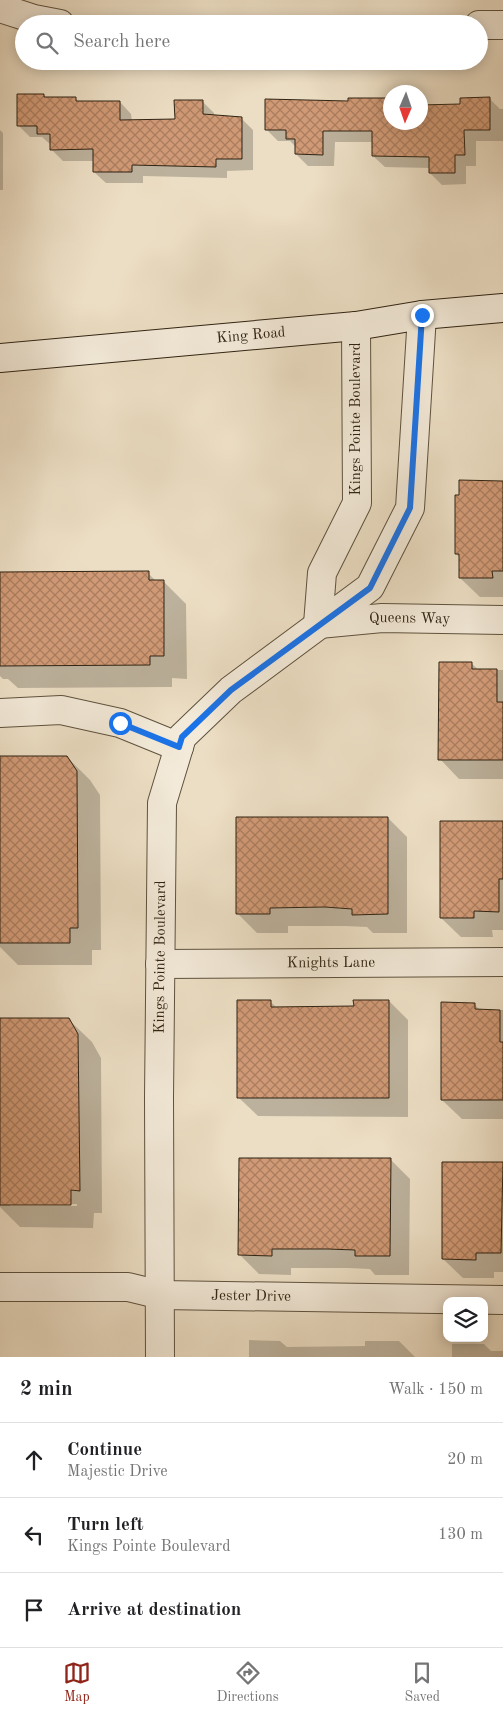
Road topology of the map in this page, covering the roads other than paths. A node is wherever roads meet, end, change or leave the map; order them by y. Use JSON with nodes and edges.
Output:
{"nodes":[{"id":1,"x":0,"y":8,"type":"edge"},
{"id":2,"x":22,"y":15,"type":"edge"},
{"id":3,"x":488,"y":25,"type":"edge"},
{"id":4,"x":503,"y":25,"type":"edge"},
{"id":5,"x":503,"y":308,"type":"edge"},
{"id":6,"x":422,"y":315,"type":"junction"},
{"id":7,"x":356,"y":326,"type":"junction"},
{"id":8,"x":0,"y":358,"type":"edge"},
{"id":9,"x":503,"y":620,"type":"edge"},
{"id":10,"x":318,"y":624,"type":"junction"},
{"id":11,"x":0,"y":713,"type":"edge"},
{"id":12,"x":179,"y":747,"type":"junction"},
{"id":13,"x":503,"y":962,"type":"edge"},
{"id":14,"x":160,"y":964,"type":"junction"},
{"id":15,"x":0,"y":1287,"type":"edge"},
{"id":16,"x":161,"y":1295,"type":"junction"},
{"id":17,"x":503,"y":1300,"type":"edge"},
{"id":18,"x":160,"y":1357,"type":"edge"}],
"edges":[{"from":1,"to":2,"type":"street"},
{"from":3,"to":4,"type":"street"},
{"from":5,"to":6,"type":"street","name":"King Road"},
{"from":6,"to":7,"type":"street","name":"King Road"},
{"from":6,"to":10,"type":"street","name":"Kings Pointe Boulevard"},
{"from":7,"to":8,"type":"street","name":"King Road"},
{"from":7,"to":10,"type":"street","name":"Kings Pointe Boulevard"},
{"from":9,"to":10,"type":"street","name":"Queens Way"},
{"from":10,"to":12,"type":"street","name":"Kings Pointe Boulevard"},
{"from":11,"to":12,"type":"street"},
{"from":12,"to":14,"type":"street","name":"Kings Pointe Boulevard"},
{"from":13,"to":14,"type":"street","name":"Knights Lane"},
{"from":14,"to":16,"type":"street","name":"Kings Pointe Boulevard"},
{"from":15,"to":16,"type":"street","name":"Jester Drive"},
{"from":16,"to":17,"type":"street","name":"Jester Drive"},
{"from":16,"to":18,"type":"street","name":"Kings Pointe Boulevard"}]}
